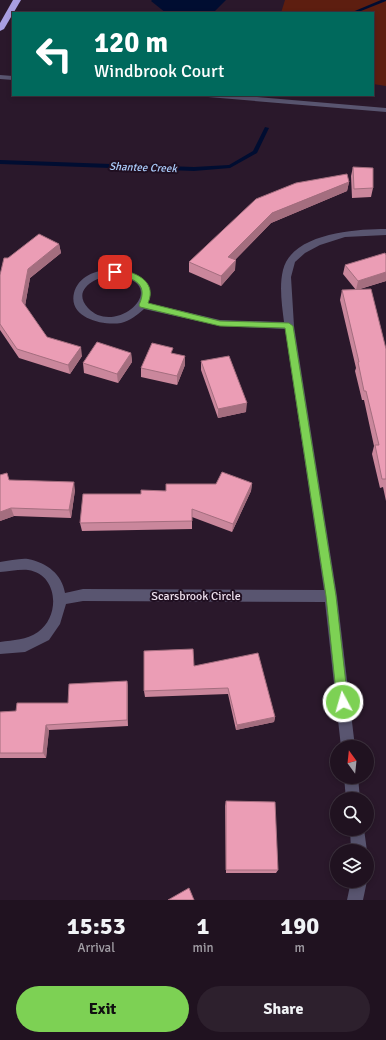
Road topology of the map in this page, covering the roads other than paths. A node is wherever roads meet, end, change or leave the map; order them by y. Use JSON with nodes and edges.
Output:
{"nodes":[{"id":1,"x":17,"y":0,"type":"edge"},
{"id":2,"x":0,"y":29,"type":"edge"},
{"id":3,"x":0,"y":77,"type":"edge"},
{"id":4,"x":12,"y":78,"type":"edge"},
{"id":5,"x":220,"y":96,"type":"edge"},
{"id":6,"x":386,"y":110,"type":"edge"},
{"id":7,"x":386,"y":232,"type":"edge"},
{"id":8,"x":143,"y":305,"type":"junction"},
{"id":9,"x":289,"y":326,"type":"junction"},
{"id":10,"x":0,"y":567,"type":"edge"},
{"id":11,"x":331,"y":596,"type":"junction"},
{"id":12,"x":61,"y":599,"type":"junction"},
{"id":13,"x":0,"y":648,"type":"edge"},
{"id":14,"x":347,"y":740,"type":"edge"},
{"id":15,"x":358,"y":888,"type":"edge"},
{"id":16,"x":355,"y":900,"type":"edge"}],
"edges":[{"from":1,"to":2,"type":"highway"},
{"from":3,"to":4,"type":"street"},
{"from":5,"to":6,"type":"street"},
{"from":7,"to":9,"type":"street"},
{"from":8,"to":8,"type":"street"},
{"from":8,"to":9,"type":"street"},
{"from":9,"to":11,"type":"street"},
{"from":10,"to":12,"type":"street"},
{"from":11,"to":12,"type":"street","name":"Scarsbrook Circle"},
{"from":11,"to":14,"type":"street"},
{"from":12,"to":13,"type":"street"},
{"from":15,"to":16,"type":"street"}]}
